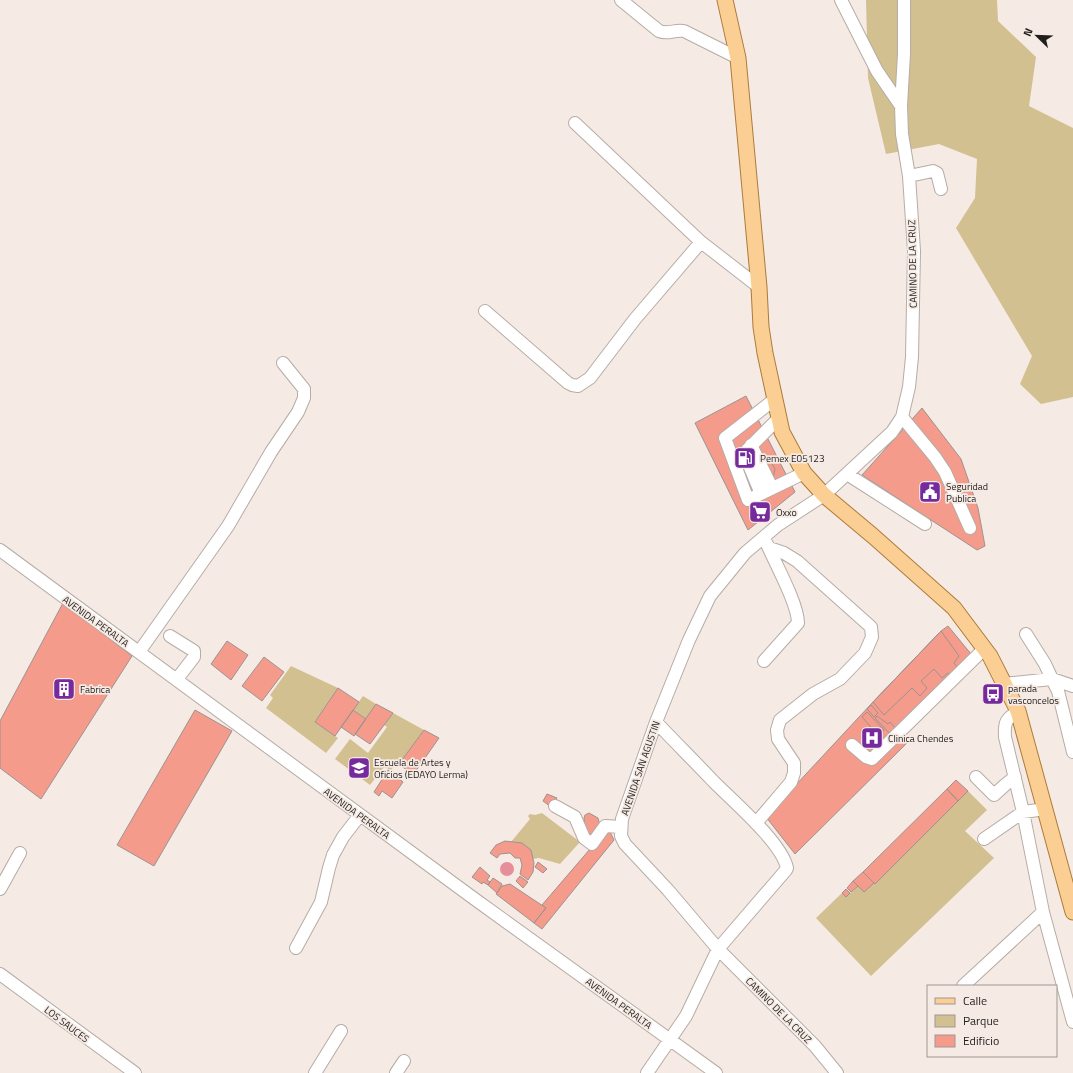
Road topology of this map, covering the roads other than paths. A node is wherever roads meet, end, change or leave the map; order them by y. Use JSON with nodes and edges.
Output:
{"nodes":[{"id":1,"x":621,"y":0,"type":"edge"},
{"id":2,"x":726,"y":0,"type":"edge"},
{"id":3,"x":841,"y":0,"type":"edge"},
{"id":4,"x":904,"y":0,"type":"edge"},
{"id":5,"x":738,"y":58,"type":"junction"},
{"id":6,"x":901,"y":106,"type":"junction"},
{"id":7,"x":575,"y":123,"type":"dead end"},
{"id":8,"x":909,"y":176,"type":"junction"},
{"id":9,"x":941,"y":190,"type":"dead end"},
{"id":10,"x":701,"y":242,"type":"junction"},
{"id":11,"x":759,"y":287,"type":"junction"},
{"id":12,"x":485,"y":311,"type":"dead end"},
{"id":13,"x":283,"y":363,"type":"dead end"},
{"id":14,"x":775,"y":399,"type":"junction"},
{"id":15,"x":902,"y":417,"type":"junction"},
{"id":16,"x":779,"y":418,"type":"junction"},
{"id":17,"x":752,"y":445,"type":"junction"},
{"id":18,"x":804,"y":473,"type":"junction"},
{"id":19,"x":847,"y":474,"type":"junction"},
{"id":20,"x":772,"y":488,"type":"junction"},
{"id":21,"x":760,"y":494,"type":"junction"},
{"id":22,"x":824,"y":494,"type":"junction"},
{"id":23,"x":925,"y":524,"type":"dead end"},
{"id":24,"x":970,"y":528,"type":"dead end"},
{"id":25,"x":766,"y":543,"type":"junction"},
{"id":26,"x":0,"y":550,"type":"edge"},
{"id":27,"x":1026,"y":634,"type":"dead end"},
{"id":28,"x":170,"y":636,"type":"dead end"},
{"id":29,"x":985,"y":648,"type":"junction"},
{"id":30,"x":139,"y":652,"type":"junction"},
{"id":31,"x":764,"y":661,"type":"dead end"},
{"id":32,"x":176,"y":679,"type":"junction"},
{"id":33,"x":1052,"y":679,"type":"junction"},
{"id":34,"x":1003,"y":684,"type":"junction"},
{"id":35,"x":1073,"y":686,"type":"edge"},
{"id":36,"x":1018,"y":711,"type":"junction"},
{"id":37,"x":656,"y":722,"type":"junction"},
{"id":38,"x":852,"y":745,"type":"dead end"},
{"id":39,"x":1073,"y":752,"type":"edge"},
{"id":40,"x":976,"y":777,"type":"dead end"},
{"id":41,"x":1015,"y":777,"type":"junction"},
{"id":42,"x":555,"y":806,"type":"dead end"},
{"id":43,"x":1046,"y":809,"type":"junction"},
{"id":44,"x":1023,"y":812,"type":"junction"},
{"id":45,"x":360,"y":815,"type":"junction"},
{"id":46,"x":756,"y":823,"type":"junction"},
{"id":47,"x":621,"y":827,"type":"junction"},
{"id":48,"x":984,"y":839,"type":"dead end"},
{"id":49,"x":20,"y":853,"type":"dead end"},
{"id":50,"x":0,"y":889,"type":"edge"},
{"id":51,"x":1043,"y":912,"type":"junction"},
{"id":52,"x":1073,"y":912,"type":"edge"},
{"id":53,"x":296,"y":948,"type":"dead end"},
{"id":54,"x":718,"y":949,"type":"junction"},
{"id":55,"x":0,"y":974,"type":"edge"},
{"id":56,"x":964,"y":985,"type":"edge"},
{"id":57,"x":1073,"y":1022,"type":"edge"},
{"id":58,"x":341,"y":1031,"type":"dead end"},
{"id":59,"x":670,"y":1039,"type":"junction"},
{"id":60,"x":404,"y":1061,"type":"dead end"},
{"id":61,"x":134,"y":1073,"type":"edge"},
{"id":62,"x":315,"y":1073,"type":"edge"},
{"id":63,"x":396,"y":1073,"type":"edge"},
{"id":64,"x":647,"y":1073,"type":"edge"},
{"id":65,"x":716,"y":1073,"type":"edge"},
{"id":66,"x":837,"y":1073,"type":"edge"}],
"edges":[{"from":1,"to":5,"type":"street"},
{"from":2,"to":5,"type":"main road"},
{"from":3,"to":6,"type":"street"},
{"from":4,"to":6,"type":"street","name":"CAMINO DE LA CRUZ"},
{"from":5,"to":11,"type":"main road"},
{"from":6,"to":8,"type":"street","name":"CAMINO DE LA CRUZ"},
{"from":7,"to":10,"type":"street"},
{"from":8,"to":9,"type":"street"},
{"from":8,"to":15,"type":"street","name":"CAMINO DE LA CRUZ"},
{"from":10,"to":11,"type":"street"},
{"from":10,"to":12,"type":"street"},
{"from":11,"to":14,"type":"main road"},
{"from":13,"to":30,"type":"street"},
{"from":14,"to":16,"type":"main road"},
{"from":14,"to":21,"type":"street"},
{"from":15,"to":19,"type":"street","name":"CAMINO DE LA CRUZ"},
{"from":15,"to":24,"type":"street"},
{"from":16,"to":17,"type":"street"},
{"from":16,"to":18,"type":"main road"},
{"from":17,"to":20,"type":"street"},
{"from":17,"to":21,"type":"street"},
{"from":18,"to":20,"type":"street"},
{"from":18,"to":22,"type":"main road"},
{"from":19,"to":22,"type":"street","name":"CAMINO DE LA CRUZ"},
{"from":19,"to":23,"type":"street"},
{"from":20,"to":21,"type":"street"},
{"from":22,"to":25,"type":"street","name":"AVENIDA SAN AGUSTIN"},
{"from":22,"to":29,"type":"main road"},
{"from":25,"to":31,"type":"street"},
{"from":25,"to":37,"type":"street","name":"AVENIDA SAN AGUSTIN"},
{"from":25,"to":46,"type":"street"},
{"from":26,"to":30,"type":"street","name":"AVENIDA PERALTA"},
{"from":27,"to":33,"type":"street"},
{"from":28,"to":32,"type":"street"},
{"from":29,"to":34,"type":"main road"},
{"from":29,"to":38,"type":"street"},
{"from":30,"to":32,"type":"street","name":"AVENIDA PERALTA"},
{"from":32,"to":45,"type":"street","name":"AVENIDA PERALTA"},
{"from":33,"to":34,"type":"street"},
{"from":33,"to":35,"type":"street"},
{"from":33,"to":39,"type":"street"},
{"from":34,"to":36,"type":"main road"},
{"from":36,"to":41,"type":"street"},
{"from":36,"to":43,"type":"main road"},
{"from":37,"to":46,"type":"street"},
{"from":37,"to":47,"type":"street","name":"AVENIDA SAN AGUSTIN"},
{"from":40,"to":41,"type":"street"},
{"from":41,"to":44,"type":"street"},
{"from":42,"to":47,"type":"street"},
{"from":43,"to":44,"type":"street"},
{"from":43,"to":52,"type":"main road"},
{"from":44,"to":48,"type":"street"},
{"from":44,"to":51,"type":"street"},
{"from":45,"to":53,"type":"street"},
{"from":45,"to":59,"type":"street","name":"AVENIDA PERALTA"},
{"from":46,"to":54,"type":"street"},
{"from":47,"to":54,"type":"street","name":"AVENIDA SAN AGUSTIN"},
{"from":49,"to":50,"type":"street"},
{"from":51,"to":56,"type":"street"},
{"from":51,"to":57,"type":"street"},
{"from":54,"to":59,"type":"street"},
{"from":54,"to":66,"type":"street","name":"CAMINO DE LA CRUZ"},
{"from":55,"to":61,"type":"street","name":"LOS SAUCES"},
{"from":58,"to":62,"type":"street"},
{"from":59,"to":64,"type":"street"},
{"from":59,"to":65,"type":"street","name":"AVENIDA PERALTA"},
{"from":60,"to":63,"type":"street"}]}
